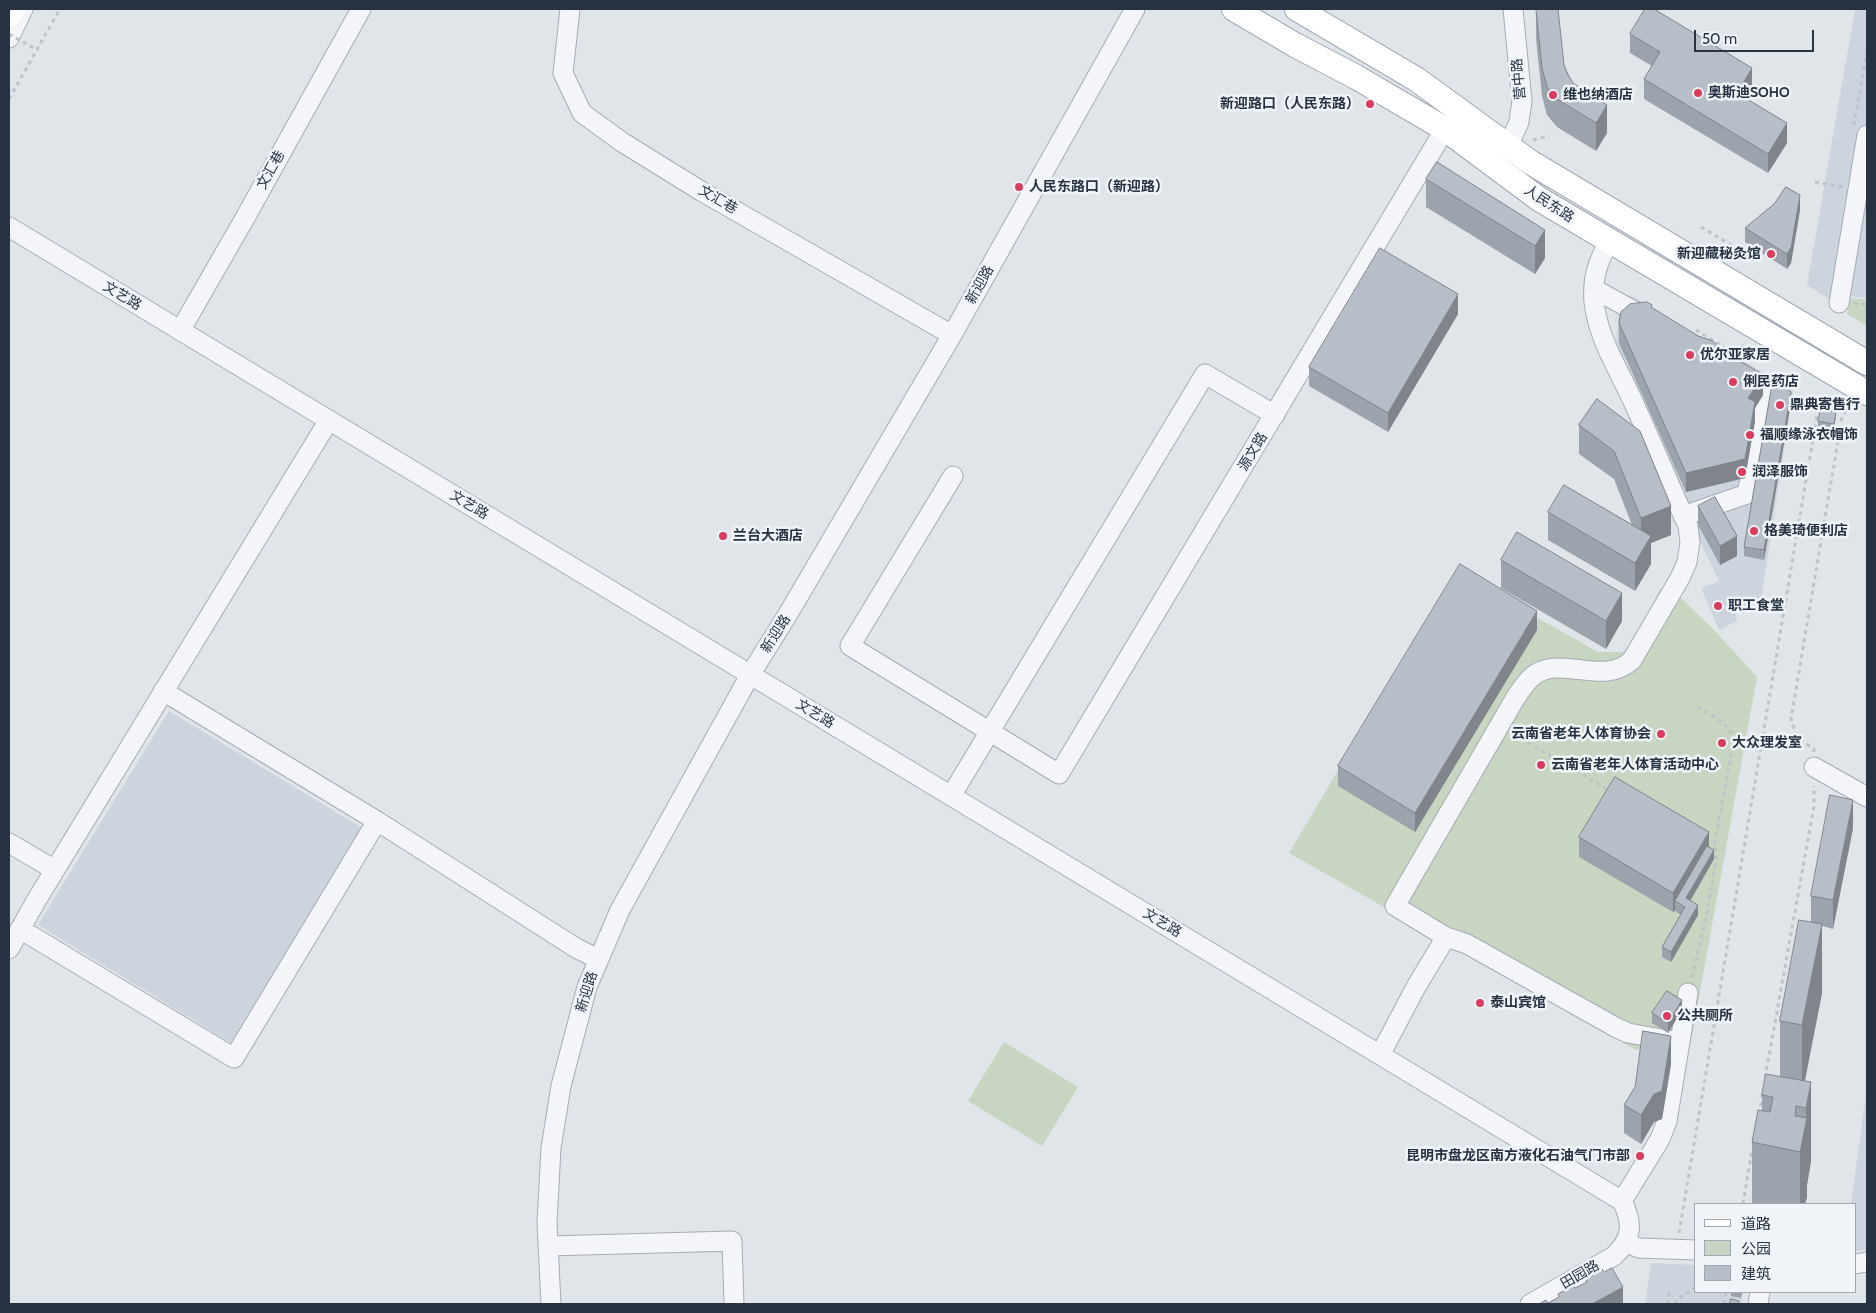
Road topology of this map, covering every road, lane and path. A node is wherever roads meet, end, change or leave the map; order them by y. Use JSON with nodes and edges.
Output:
{"nodes":[{"id":1,"x":13,"y":9,"type":"edge"},
{"id":2,"x":23,"y":9,"type":"edge"},
{"id":3,"x":60,"y":9,"type":"edge"},
{"id":4,"x":361,"y":9,"type":"edge"},
{"id":5,"x":570,"y":9,"type":"edge"},
{"id":6,"x":1135,"y":9,"type":"edge"},
{"id":7,"x":1234,"y":9,"type":"edge"},
{"id":8,"x":1297,"y":9,"type":"edge"},
{"id":9,"x":1513,"y":9,"type":"edge"},
{"id":10,"x":9,"y":16,"type":"edge"},
{"id":11,"x":9,"y":34,"type":"edge"},
{"id":12,"x":9,"y":38,"type":"edge"},
{"id":13,"x":37,"y":50,"type":"junction"},
{"id":14,"x":9,"y":99,"type":"edge"},
{"id":15,"x":1445,"y":129,"type":"junction"},
{"id":16,"x":1867,"y":135,"type":"edge"},
{"id":17,"x":1508,"y":146,"type":"junction"},
{"id":18,"x":1815,"y":182,"type":"dead end"},
{"id":19,"x":1844,"y":187,"type":"dead end"},
{"id":20,"x":1701,"y":227,"type":"dead end"},
{"id":21,"x":9,"y":228,"type":"edge"},
{"id":22,"x":1609,"y":241,"type":"junction"},
{"id":23,"x":1743,"y":252,"type":"dead end"},
{"id":24,"x":1594,"y":289,"type":"junction"},
{"id":25,"x":1839,"y":303,"type":"dead end"},
{"id":26,"x":1668,"y":330,"type":"edge"},
{"id":27,"x":1696,"y":330,"type":"dead end"},
{"id":28,"x":180,"y":331,"type":"junction"},
{"id":29,"x":952,"y":336,"type":"junction"},
{"id":30,"x":1733,"y":360,"type":"joint"},
{"id":31,"x":1867,"y":363,"type":"edge"},
{"id":32,"x":1867,"y":393,"type":"edge"},
{"id":33,"x":1820,"y":403,"type":"dead end"},
{"id":34,"x":1275,"y":415,"type":"junction"},
{"id":35,"x":1842,"y":417,"type":"dead end"},
{"id":36,"x":329,"y":420,"type":"junction"},
{"id":37,"x":953,"y":476,"type":"dead end"},
{"id":38,"x":1683,"y":516,"type":"junction"},
{"id":39,"x":750,"y":675,"type":"junction"},
{"id":40,"x":163,"y":692,"type":"junction"},
{"id":41,"x":1696,"y":706,"type":"dead end"},
{"id":42,"x":1500,"y":726,"type":"junction"},
{"id":43,"x":989,"y":731,"type":"junction"},
{"id":44,"x":1814,"y":767,"type":"junction"},
{"id":45,"x":1616,"y":794,"type":"edge"},
{"id":46,"x":951,"y":796,"type":"junction"},
{"id":47,"x":1867,"y":797,"type":"edge"},
{"id":48,"x":377,"y":821,"type":"junction"},
{"id":49,"x":9,"y":843,"type":"edge"},
{"id":50,"x":1707,"y":848,"type":"edge"},
{"id":51,"x":1716,"y":853,"type":"junction"},
{"id":52,"x":55,"y":870,"type":"junction"},
{"id":53,"x":20,"y":929,"type":"junction"},
{"id":54,"x":1446,"y":937,"type":"junction"},
{"id":55,"x":9,"y":950,"type":"edge"},
{"id":56,"x":598,"y":959,"type":"junction"},
{"id":57,"x":1688,"y":993,"type":"joint"},
{"id":58,"x":1679,"y":1042,"type":"junction"},
{"id":59,"x":1380,"y":1055,"type":"junction"},
{"id":60,"x":1758,"y":1117,"type":"edge"},
{"id":61,"x":1753,"y":1146,"type":"dead end"},
{"id":62,"x":1622,"y":1201,"type":"junction"},
{"id":63,"x":1743,"y":1203,"type":"edge"},
{"id":64,"x":1626,"y":1242,"type":"junction"},
{"id":65,"x":548,"y":1246,"type":"junction"},
{"id":66,"x":1676,"y":1250,"type":"junction"},
{"id":67,"x":1694,"y":1250,"type":"edge"},
{"id":68,"x":1694,"y":1289,"type":"edge"},
{"id":69,"x":1676,"y":1302,"type":"edge"},
{"id":70,"x":551,"y":1304,"type":"edge"},
{"id":71,"x":734,"y":1304,"type":"edge"},
{"id":72,"x":1530,"y":1304,"type":"edge"},
{"id":73,"x":1668,"y":1304,"type":"edge"}],
"edges":[{"from":1,"to":10,"type":"main road"},
{"from":2,"to":12,"type":"street"},
{"from":3,"to":13,"type":"path"},
{"from":4,"to":28,"type":"street","name":"文汇巷"},
{"from":5,"to":29,"type":"street","name":"文汇巷"},
{"from":6,"to":29,"type":"street","name":"新迎路"},
{"from":7,"to":15,"type":"main road","name":"人民东路"},
{"from":8,"to":17,"type":"main road","name":"人民东路"},
{"from":9,"to":17,"type":"street","name":"营中路"},
{"from":11,"to":13,"type":"path","bridge":true},
{"from":13,"to":14,"type":"path"},
{"from":15,"to":22,"type":"main road","name":"人民东路"},
{"from":15,"to":34,"type":"street","name":"源文路"},
{"from":16,"to":25,"type":"street"},
{"from":17,"to":31,"type":"main road","name":"人民东路"},
{"from":18,"to":19,"type":"path"},
{"from":20,"to":23,"type":"path"},
{"from":21,"to":28,"type":"street","name":"文艺路"},
{"from":22,"to":24,"type":"street"},
{"from":22,"to":32,"type":"main road","name":"人民东路"},
{"from":24,"to":26,"type":"street"},
{"from":24,"to":38,"type":"street"},
{"from":27,"to":30,"type":"path"},
{"from":28,"to":36,"type":"street","name":"文艺路"},
{"from":29,"to":39,"type":"street","name":"新迎路"},
{"from":30,"to":38,"type":"street"},
{"from":33,"to":66,"type":"path"},
{"from":34,"to":43,"type":"street"},
{"from":34,"to":43,"type":"street","name":"源文路"},
{"from":35,"to":44,"type":"path"},
{"from":36,"to":39,"type":"street","name":"文艺路"},
{"from":36,"to":40,"type":"street"},
{"from":37,"to":43,"type":"street"},
{"from":38,"to":42,"type":"street"},
{"from":39,"to":46,"type":"street","name":"文艺路"},
{"from":39,"to":56,"type":"street","name":"新迎路"},
{"from":40,"to":48,"type":"street"},
{"from":40,"to":52,"type":"street"},
{"from":41,"to":51,"type":"path"},
{"from":42,"to":45,"type":"path"},
{"from":42,"to":54,"type":"street"},
{"from":43,"to":46,"type":"street"},
{"from":44,"to":47,"type":"street"},
{"from":44,"to":60,"type":"path"},
{"from":46,"to":59,"type":"street","name":"文艺路"},
{"from":48,"to":53,"type":"street"},
{"from":48,"to":56,"type":"street"},
{"from":49,"to":52,"type":"street"},
{"from":50,"to":51,"type":"path"},
{"from":51,"to":57,"type":"path"},
{"from":52,"to":53,"type":"street"},
{"from":53,"to":55,"type":"street"},
{"from":54,"to":58,"type":"street"},
{"from":54,"to":59,"type":"street"},
{"from":56,"to":65,"type":"street","name":"新迎路"},
{"from":57,"to":58,"type":"street"},
{"from":58,"to":62,"type":"street"},
{"from":59,"to":62,"type":"street","name":"文艺路"},
{"from":61,"to":63,"type":"path"},
{"from":62,"to":64,"type":"street"},
{"from":64,"to":66,"type":"street"},
{"from":64,"to":72,"type":"street","name":"田园路"},
{"from":65,"to":70,"type":"street","name":"新迎路"},
{"from":65,"to":71,"type":"street"},
{"from":66,"to":67,"type":"street"},
{"from":68,"to":69,"type":"path"},
{"from":69,"to":73,"type":"path"}]}
